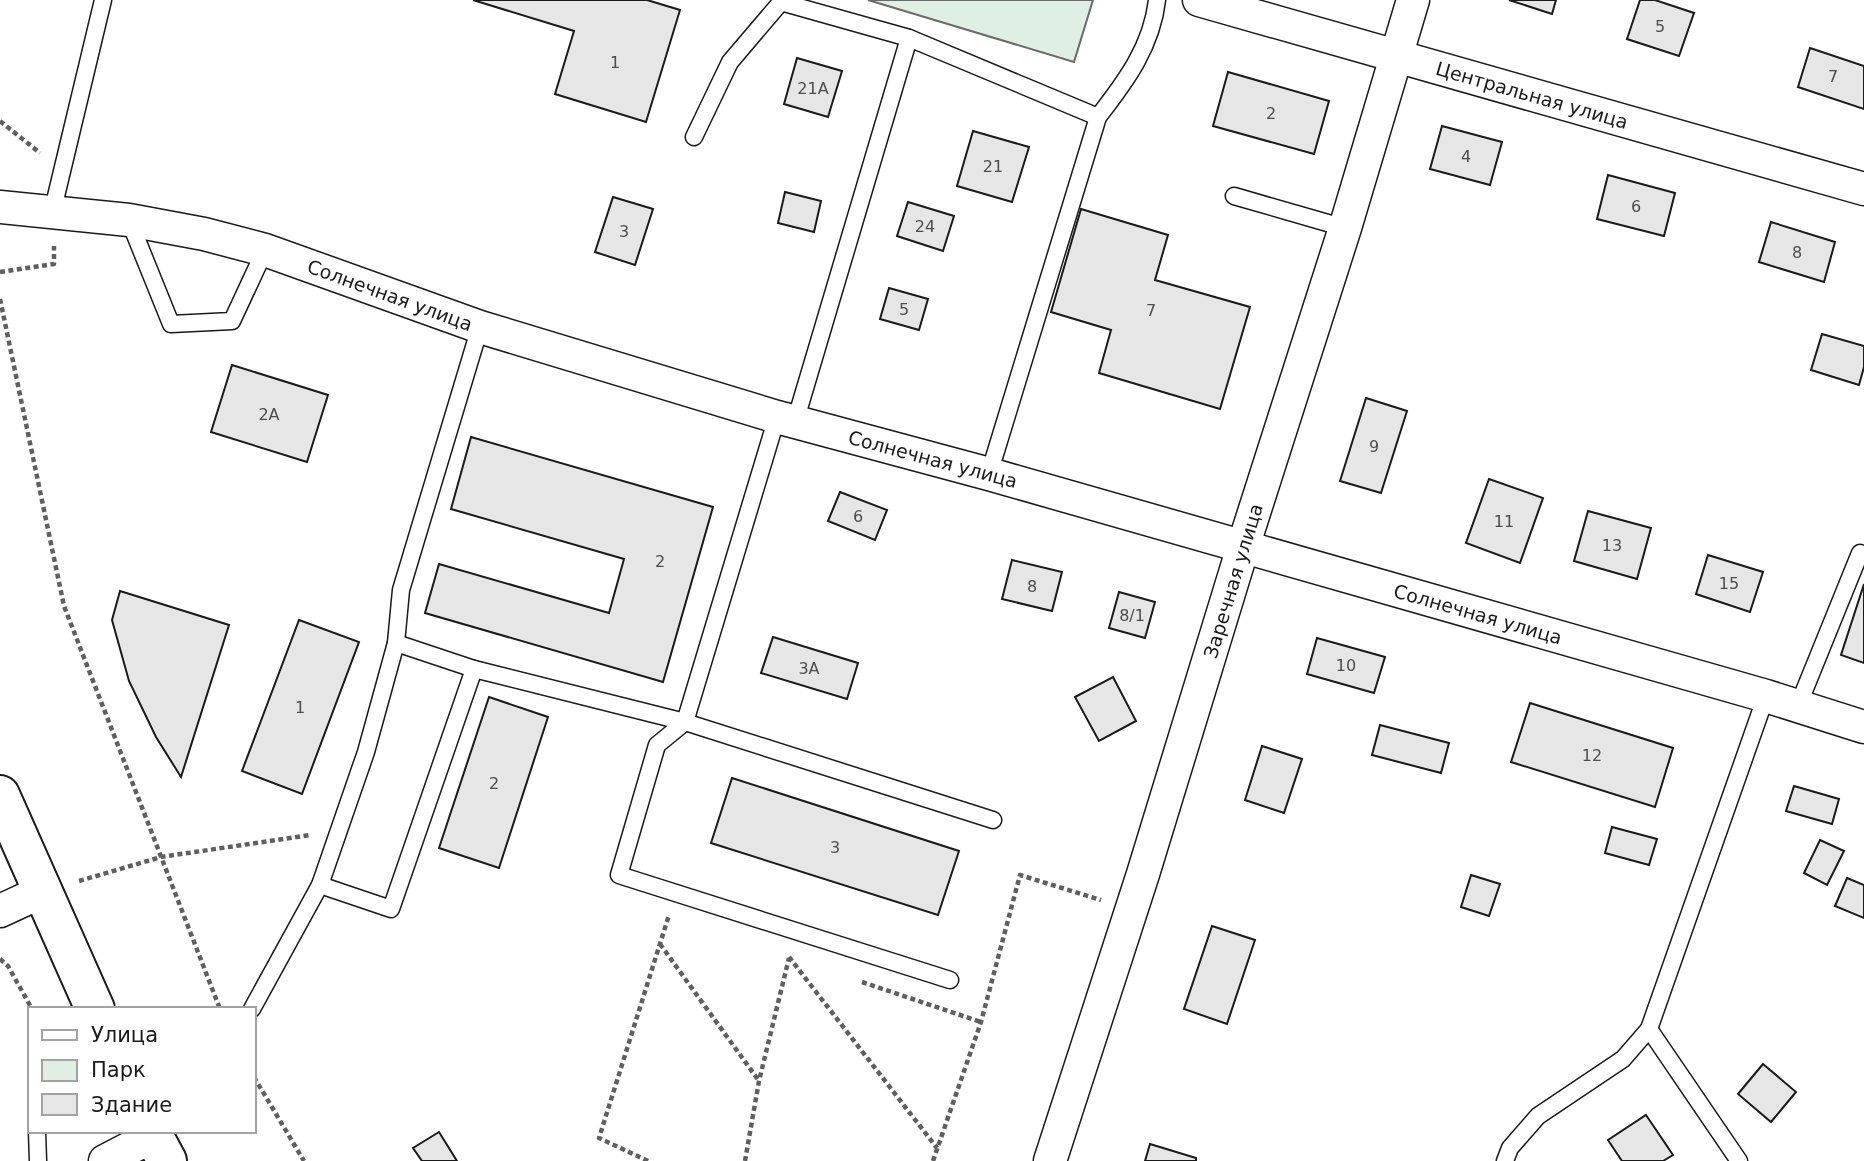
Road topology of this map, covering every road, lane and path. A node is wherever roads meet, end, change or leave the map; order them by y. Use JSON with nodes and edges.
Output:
{"nodes":[{"id":1,"x":103,"y":0,"type":"edge"},
{"id":2,"x":1157,"y":0,"type":"edge"},
{"id":3,"x":1199,"y":0,"type":"edge"},
{"id":4,"x":1413,"y":0,"type":"edge"},
{"id":5,"x":909,"y":38,"type":"junction"},
{"id":6,"x":1397,"y":56,"type":"junction"},
{"id":7,"x":1098,"y":117,"type":"junction"},
{"id":8,"x":0,"y":121,"type":"edge"},
{"id":9,"x":694,"y":136,"type":"dead end"},
{"id":10,"x":64,"y":172,"type":"junction"},
{"id":11,"x":1864,"y":189,"type":"edge"},
{"id":12,"x":1234,"y":196,"type":"dead end"},
{"id":13,"x":0,"y":207,"type":"edge"},
{"id":14,"x":52,"y":213,"type":"junction"},
{"id":15,"x":129,"y":220,"type":"junction"},
{"id":16,"x":1345,"y":228,"type":"junction"},
{"id":17,"x":265,"y":250,"type":"junction"},
{"id":18,"x":0,"y":272,"type":"edge"},
{"id":19,"x":0,"y":299,"type":"edge"},
{"id":20,"x":480,"y":327,"type":"junction"},
{"id":21,"x":786,"y":420,"type":"junction"},
{"id":22,"x":989,"y":474,"type":"junction"},
{"id":23,"x":1243,"y":547,"type":"junction"},
{"id":24,"x":1864,"y":555,"type":"edge"},
{"id":25,"x":396,"y":643,"type":"junction"},
{"id":26,"x":474,"y":669,"type":"junction"},
{"id":27,"x":1766,"y":696,"type":"junction"},
{"id":28,"x":1798,"y":706,"type":"junction"},
{"id":29,"x":685,"y":722,"type":"junction"},
{"id":30,"x":1864,"y":727,"type":"edge"},
{"id":31,"x":0,"y":795,"type":"edge"},
{"id":32,"x":993,"y":820,"type":"dead end"},
{"id":33,"x":339,"y":831,"type":"junction"},
{"id":34,"x":161,"y":856,"type":"junction"},
{"id":35,"x":320,"y":885,"type":"junction"},
{"id":36,"x":41,"y":892,"type":"junction"},
{"id":37,"x":1106,"y":902,"type":"dead end"},
{"id":38,"x":0,"y":911,"type":"edge"},
{"id":39,"x":681,"y":919,"type":"dead end"},
{"id":40,"x":660,"y":944,"type":"junction"},
{"id":41,"x":777,"y":953,"type":"dead end"},
{"id":42,"x":789,"y":957,"type":"junction"},
{"id":43,"x":0,"y":960,"type":"edge"},
{"id":44,"x":802,"y":961,"type":"dead end"},
{"id":45,"x":853,"y":979,"type":"dead end"},
{"id":46,"x":950,"y":980,"type":"dead end"},
{"id":47,"x":31,"y":1007,"type":"edge"},
{"id":48,"x":94,"y":1007,"type":"edge"},
{"id":49,"x":219,"y":1007,"type":"edge"},
{"id":50,"x":253,"y":1007,"type":"edge"},
{"id":51,"x":981,"y":1023,"type":"junction"},
{"id":52,"x":1649,"y":1029,"type":"junction"},
{"id":53,"x":256,"y":1080,"type":"edge"},
{"id":54,"x":759,"y":1081,"type":"junction"},
{"id":55,"x":37,"y":1133,"type":"edge"},
{"id":56,"x":157,"y":1143,"type":"edge"},
{"id":57,"x":937,"y":1149,"type":"junction"},
{"id":58,"x":38,"y":1161,"type":"edge"},
{"id":59,"x":105,"y":1161,"type":"edge"},
{"id":60,"x":304,"y":1161,"type":"edge"},
{"id":61,"x":648,"y":1161,"type":"edge"},
{"id":62,"x":745,"y":1161,"type":"edge"},
{"id":63,"x":933,"y":1161,"type":"edge"},
{"id":64,"x":1049,"y":1161,"type":"edge"},
{"id":65,"x":1505,"y":1161,"type":"edge"},
{"id":66,"x":1739,"y":1161,"type":"edge"}],
"edges":[{"from":1,"to":10,"type":"lane"},
{"from":2,"to":7,"type":"lane"},
{"from":3,"to":6,"type":"street","name":"Центральная улица"},
{"from":4,"to":6,"type":"street","name":"Заречная улица"},
{"from":5,"to":7,"type":"lane"},
{"from":5,"to":9,"type":"lane"},
{"from":5,"to":21,"type":"lane"},
{"from":6,"to":11,"type":"street","name":"Центральная улица"},
{"from":6,"to":16,"type":"street","name":"Заречная улица"},
{"from":7,"to":22,"type":"lane"},
{"from":8,"to":10,"type":"path"},
{"from":10,"to":14,"type":"lane"},
{"from":12,"to":16,"type":"lane"},
{"from":13,"to":14,"type":"street","name":"Солнечная улица"},
{"from":14,"to":15,"type":"street","name":"Солнечная улица"},
{"from":14,"to":18,"type":"path"},
{"from":15,"to":17,"type":"street","name":"Солнечная улица"},
{"from":15,"to":17,"type":"lane"},
{"from":16,"to":23,"type":"street","name":"Заречная улица"},
{"from":17,"to":20,"type":"street","name":"Солнечная улица"},
{"from":19,"to":34,"type":"path"},
{"from":20,"to":21,"type":"street","name":"Солнечная улица"},
{"from":20,"to":25,"type":"lane"},
{"from":21,"to":22,"type":"street","name":"Солнечная улица"},
{"from":21,"to":29,"type":"lane"},
{"from":22,"to":23,"type":"street","name":"Солнечная улица"},
{"from":23,"to":27,"type":"street","name":"Солнечная улица"},
{"from":23,"to":64,"type":"street","name":"Заречная улица"},
{"from":24,"to":28,"type":"lane"},
{"from":25,"to":26,"type":"lane"},
{"from":25,"to":33,"type":"lane"},
{"from":26,"to":29,"type":"lane"},
{"from":26,"to":35,"type":"lane"},
{"from":27,"to":28,"type":"street","name":"Солнечная улица"},
{"from":27,"to":52,"type":"lane"},
{"from":28,"to":30,"type":"street","name":"Солнечная улица"},
{"from":29,"to":32,"type":"lane"},
{"from":29,"to":46,"type":"lane"},
{"from":31,"to":36,"type":"main road"},
{"from":33,"to":34,"type":"path"},
{"from":33,"to":35,"type":"lane"},
{"from":34,"to":36,"type":"path"},
{"from":34,"to":49,"type":"path"},
{"from":35,"to":50,"type":"lane"},
{"from":36,"to":38,"type":"street"},
{"from":36,"to":48,"type":"main road"},
{"from":37,"to":51,"type":"path"},
{"from":39,"to":40,"type":"path"},
{"from":40,"to":54,"type":"path"},
{"from":40,"to":61,"type":"path"},
{"from":41,"to":42,"type":"path"},
{"from":42,"to":44,"type":"path"},
{"from":42,"to":54,"type":"path"},
{"from":42,"to":57,"type":"path"},
{"from":43,"to":47,"type":"path"},
{"from":45,"to":51,"type":"path"},
{"from":51,"to":57,"type":"path"},
{"from":52,"to":65,"type":"lane"},
{"from":52,"to":66,"type":"lane"},
{"from":53,"to":60,"type":"path"},
{"from":54,"to":62,"type":"path"},
{"from":55,"to":58,"type":"lane"},
{"from":56,"to":59,"type":"street"},
{"from":57,"to":63,"type":"path"}]}
